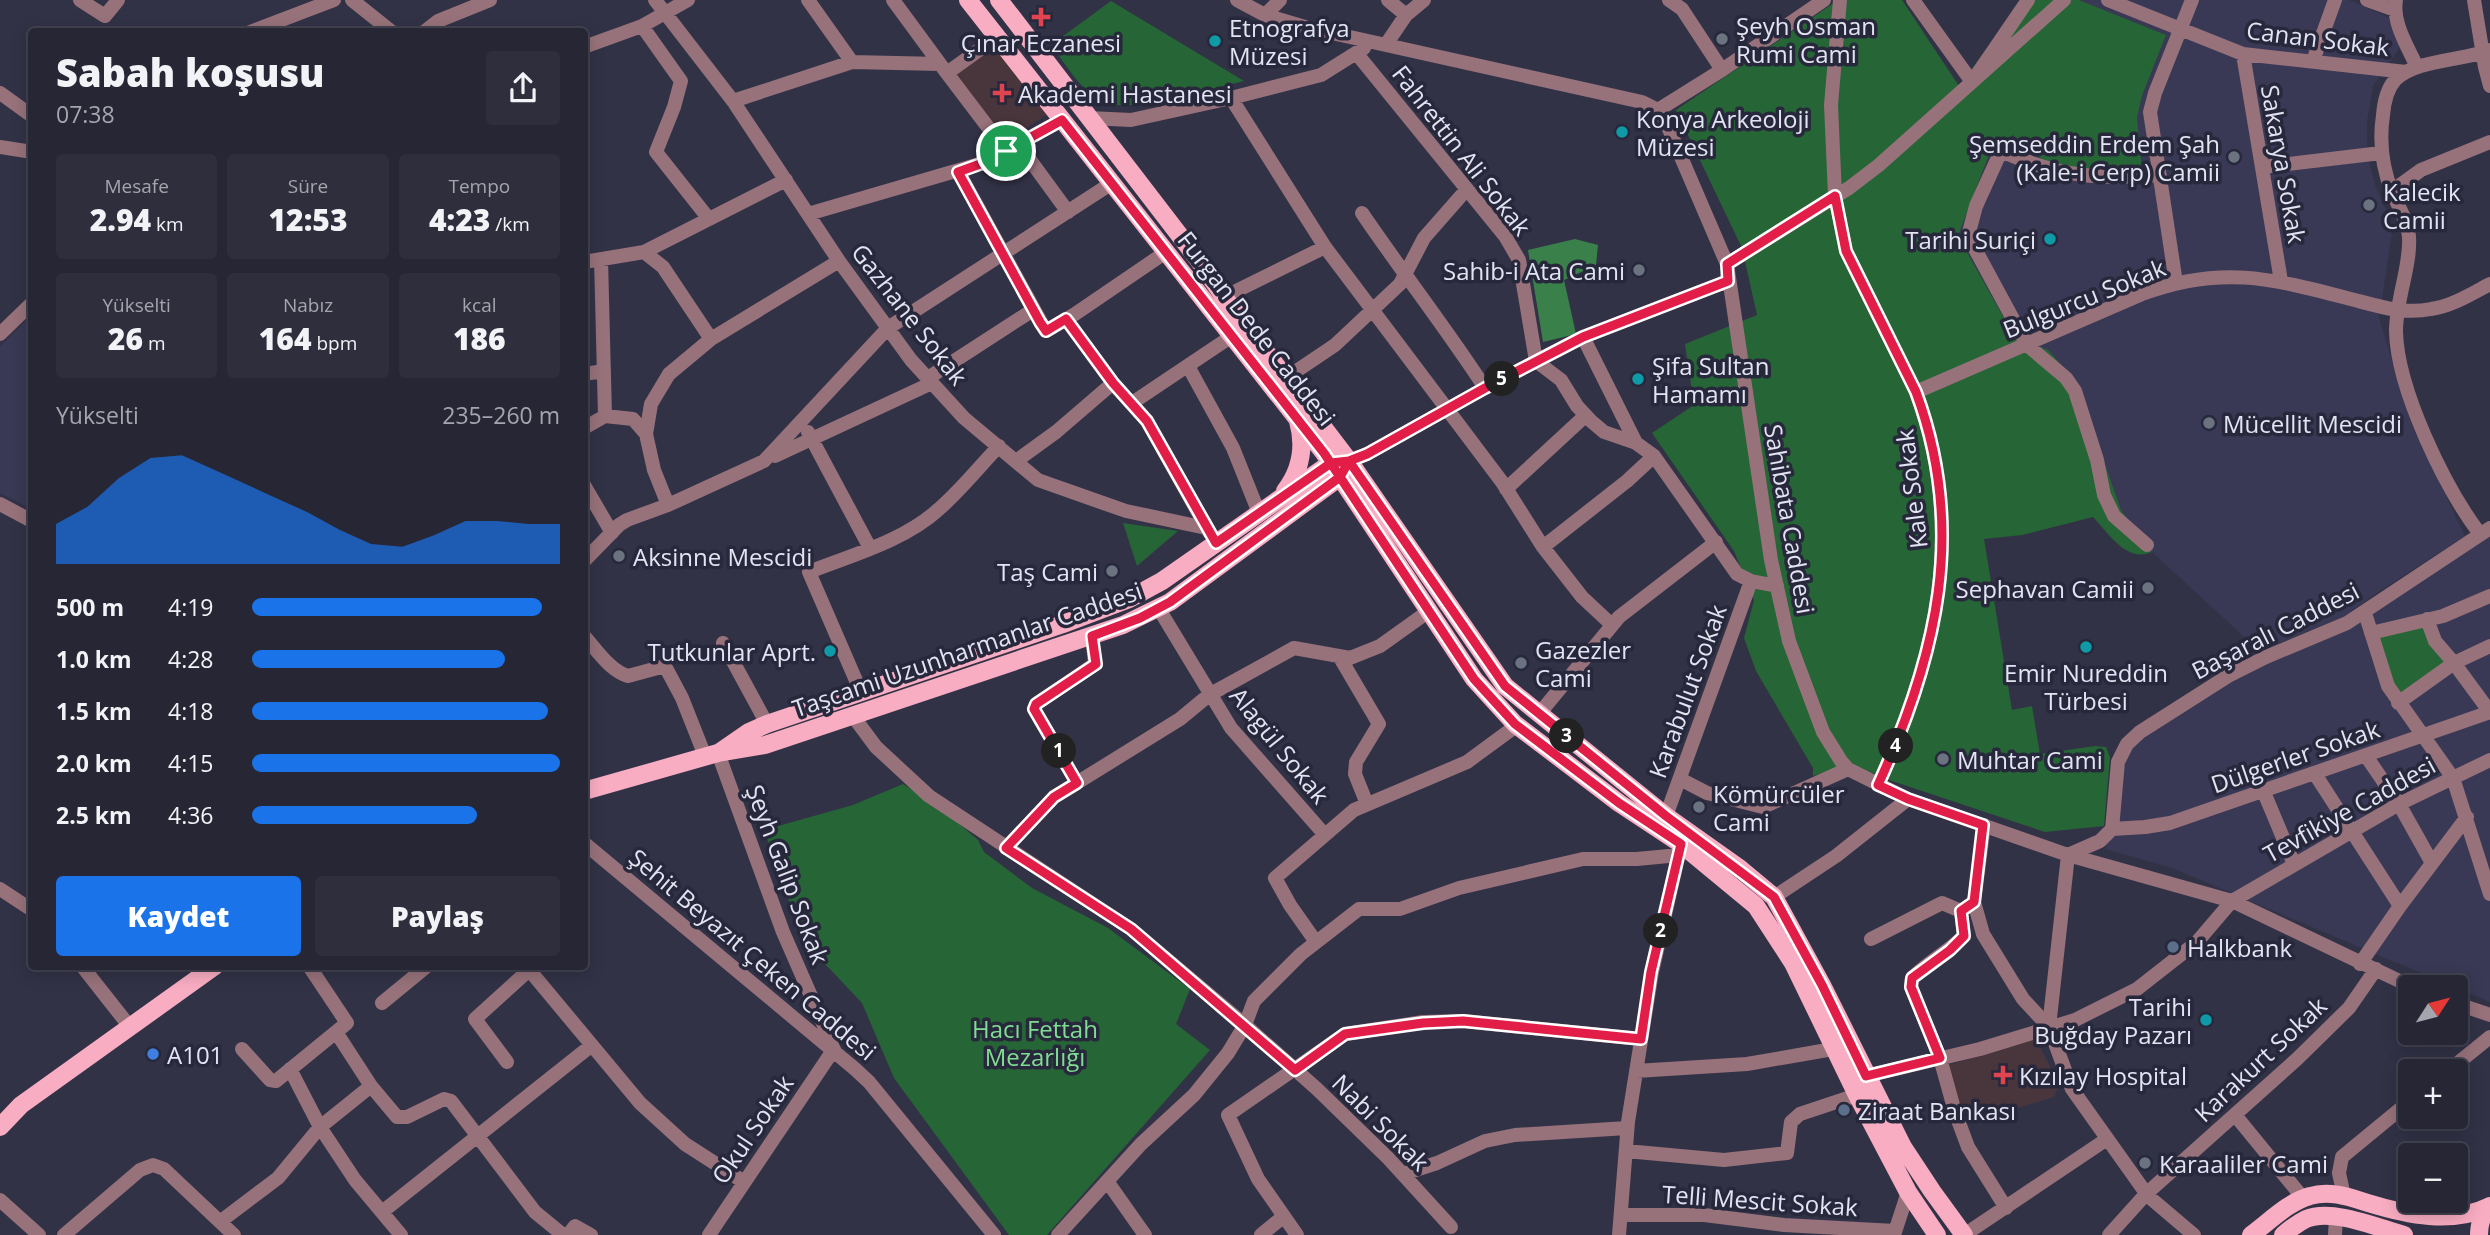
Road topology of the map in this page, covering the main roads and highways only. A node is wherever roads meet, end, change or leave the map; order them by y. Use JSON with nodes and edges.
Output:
{"nodes":[{"id":1,"x":968,"y":0,"type":"edge"},
{"id":2,"x":999,"y":0,"type":"edge"},
{"id":3,"x":1297,"y":418,"type":"junction"},
{"id":4,"x":1340,"y":467,"type":"junction"},
{"id":5,"x":1278,"y":499,"type":"junction"},
{"id":6,"x":712,"y":755,"type":"junction"},
{"id":7,"x":588,"y":790,"type":"edge"},
{"id":8,"x":209,"y":970,"type":"edge"},
{"id":9,"x":21,"y":1105,"type":"junction"},
{"id":10,"x":0,"y":1115,"type":"edge"},
{"id":11,"x":0,"y":1127,"type":"edge"},
{"id":12,"x":2490,"y":1206,"type":"edge"},
{"id":13,"x":1937,"y":1235,"type":"edge"},
{"id":14,"x":1964,"y":1235,"type":"edge"},
{"id":15,"x":2251,"y":1235,"type":"edge"},
{"id":16,"x":2283,"y":1235,"type":"edge"},
{"id":17,"x":2404,"y":1235,"type":"edge"},
{"id":18,"x":2479,"y":1235,"type":"edge"}],
"edges":[{"from":1,"to":3,"type":"main road","name":"Furgan Dede Caddesi"},
{"from":2,"to":4,"type":"main road","name":"Furgan Dede Caddesi"},
{"from":3,"to":4,"type":"main road","name":"Furgan Dede Caddesi"},
{"from":3,"to":5,"type":"main road"},
{"from":4,"to":5,"type":"main road","name":"Taşcami Uzunharmanlar Caddesi"},
{"from":4,"to":6,"type":"main road","name":"Taşcami Uzunharmanlar Caddesi"},
{"from":4,"to":13,"type":"main road","name":"Furgan Dede Caddesi"},
{"from":4,"to":14,"type":"main road","name":"Furgan Dede Caddesi"},
{"from":5,"to":6,"type":"main road","name":"Taşcami Uzunharmanlar Caddesi"},
{"from":6,"to":7,"type":"main road","name":"Taşcami Uzunharmanlar Caddesi"},
{"from":8,"to":9,"type":"main road"},
{"from":9,"to":10,"type":"main road"},
{"from":9,"to":11,"type":"main road"},
{"from":12,"to":15,"type":"main road"},
{"from":12,"to":18,"type":"main road"},
{"from":16,"to":17,"type":"main road"}]}
